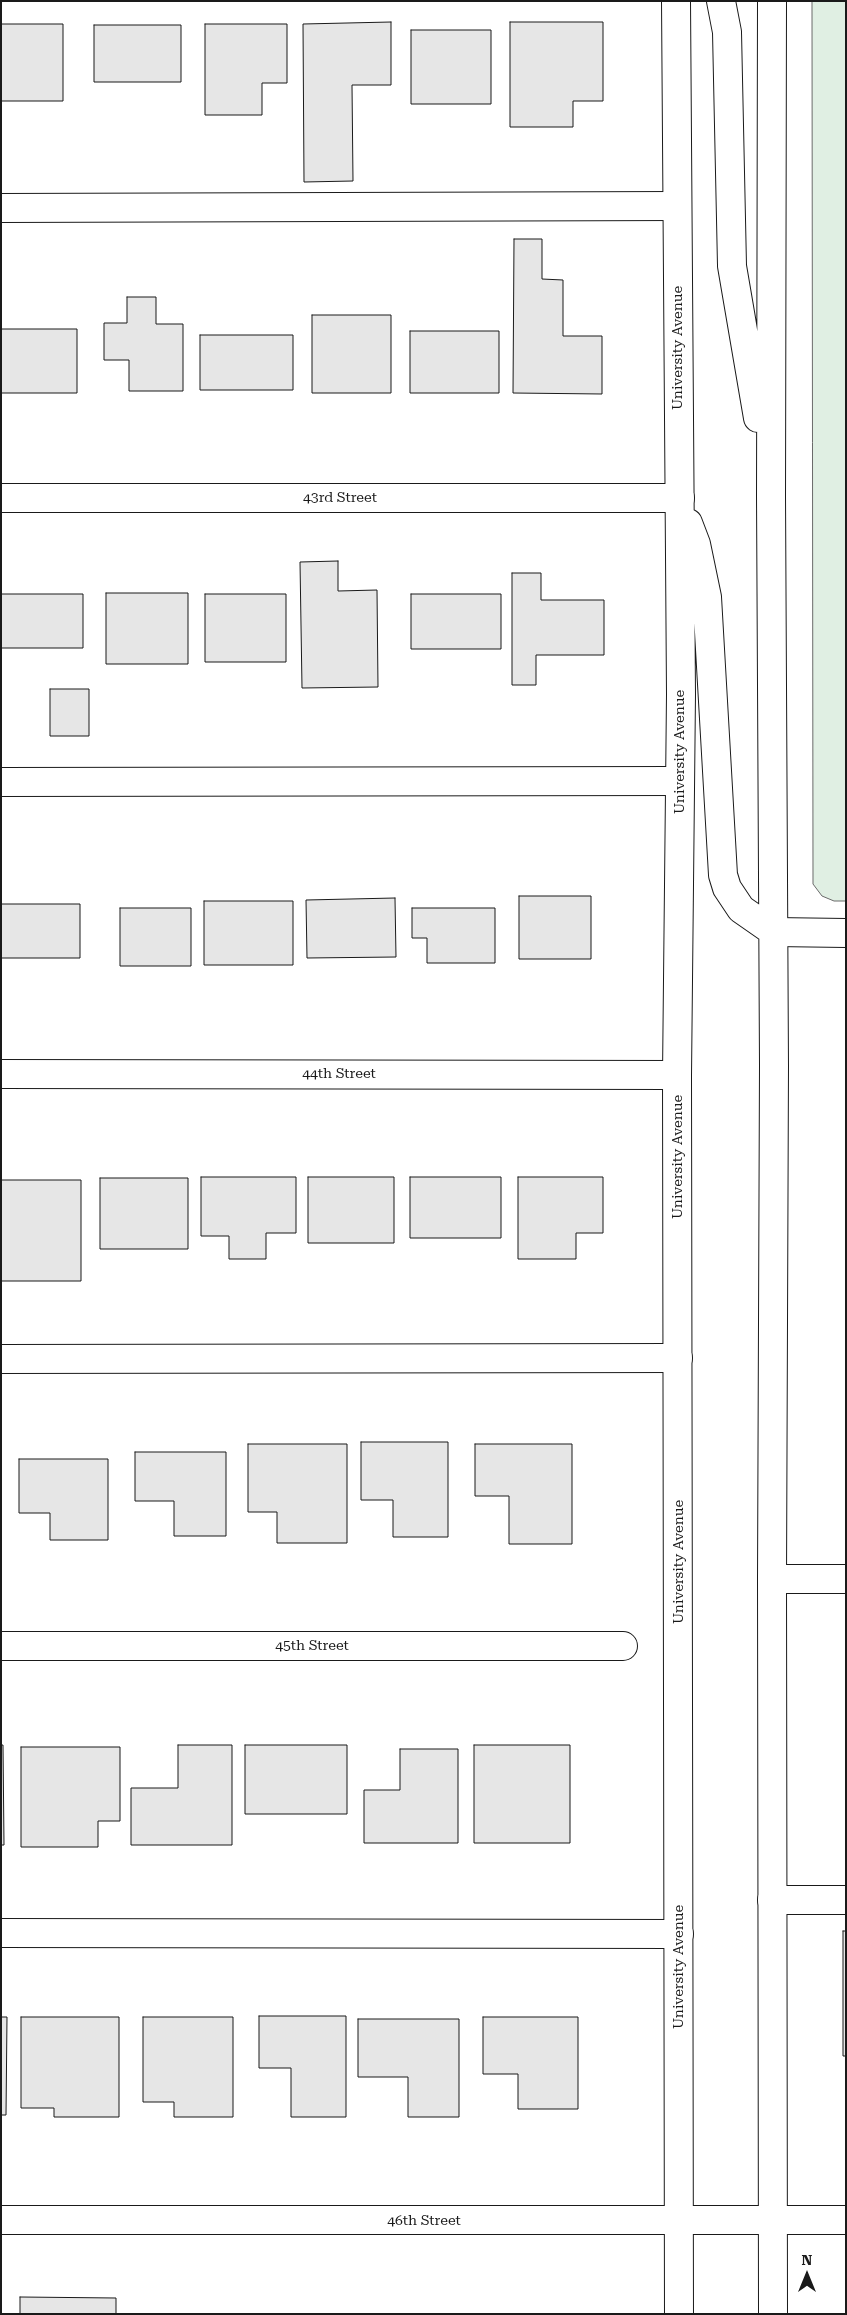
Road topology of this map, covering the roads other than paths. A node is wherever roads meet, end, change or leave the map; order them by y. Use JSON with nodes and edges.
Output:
{"nodes":[{"id":1,"x":676,"y":1,"type":"edge"},
{"id":2,"x":720,"y":1,"type":"edge"},
{"id":3,"x":772,"y":1,"type":"edge"},
{"id":4,"x":677,"y":206,"type":"junction"},
{"id":5,"x":1,"y":208,"type":"edge"},
{"id":6,"x":771,"y":496,"type":"junction"},
{"id":7,"x":1,"y":498,"type":"edge"},
{"id":8,"x":680,"y":498,"type":"junction"},
{"id":9,"x":680,"y":781,"type":"junction"},
{"id":10,"x":1,"y":782,"type":"edge"},
{"id":11,"x":774,"y":932,"type":"junction"},
{"id":12,"x":846,"y":933,"type":"edge"},
{"id":13,"x":1,"y":1074,"type":"edge"},
{"id":14,"x":677,"y":1075,"type":"junction"},
{"id":15,"x":678,"y":1358,"type":"junction"},
{"id":16,"x":1,"y":1359,"type":"edge"},
{"id":17,"x":772,"y":1579,"type":"junction"},
{"id":18,"x":846,"y":1579,"type":"edge"},
{"id":19,"x":1,"y":1646,"type":"edge"},
{"id":20,"x":624,"y":1646,"type":"dead end"},
{"id":21,"x":772,"y":1900,"type":"junction"},
{"id":22,"x":846,"y":1900,"type":"edge"},
{"id":23,"x":1,"y":1933,"type":"edge"},
{"id":24,"x":679,"y":1934,"type":"junction"},
{"id":25,"x":1,"y":2220,"type":"edge"},
{"id":26,"x":773,"y":2220,"type":"junction"},
{"id":27,"x":846,"y":2220,"type":"edge"},
{"id":28,"x":679,"y":2221,"type":"junction"},
{"id":29,"x":679,"y":2314,"type":"edge"},
{"id":30,"x":773,"y":2314,"type":"edge"}],
"edges":[{"from":1,"to":4,"type":"main road","name":"University Avenue"},
{"from":2,"to":6,"type":"main road"},
{"from":3,"to":6,"type":"main road"},
{"from":4,"to":5,"type":"main road"},
{"from":4,"to":8,"type":"main road","name":"University Avenue"},
{"from":6,"to":11,"type":"main road"},
{"from":7,"to":8,"type":"main road","name":"43rd Street"},
{"from":8,"to":9,"type":"main road","name":"University Avenue"},
{"from":8,"to":11,"type":"main road"},
{"from":9,"to":10,"type":"main road"},
{"from":9,"to":14,"type":"main road","name":"University Avenue"},
{"from":11,"to":12,"type":"main road"},
{"from":11,"to":17,"type":"main road"},
{"from":13,"to":14,"type":"main road","name":"44th Street"},
{"from":14,"to":15,"type":"main road","name":"University Avenue"},
{"from":15,"to":16,"type":"main road"},
{"from":15,"to":24,"type":"main road","name":"University Avenue"},
{"from":17,"to":18,"type":"main road"},
{"from":17,"to":21,"type":"main road"},
{"from":19,"to":20,"type":"main road","name":"45th Street"},
{"from":21,"to":22,"type":"main road"},
{"from":21,"to":26,"type":"main road"},
{"from":23,"to":24,"type":"main road"},
{"from":24,"to":28,"type":"main road","name":"University Avenue"},
{"from":25,"to":28,"type":"main road","name":"46th Street"},
{"from":26,"to":27,"type":"main road","name":"46th Street"},
{"from":26,"to":28,"type":"main road","name":"46th Street"},
{"from":26,"to":30,"type":"main road"},
{"from":28,"to":29,"type":"main road","name":"University Avenue"}]}
